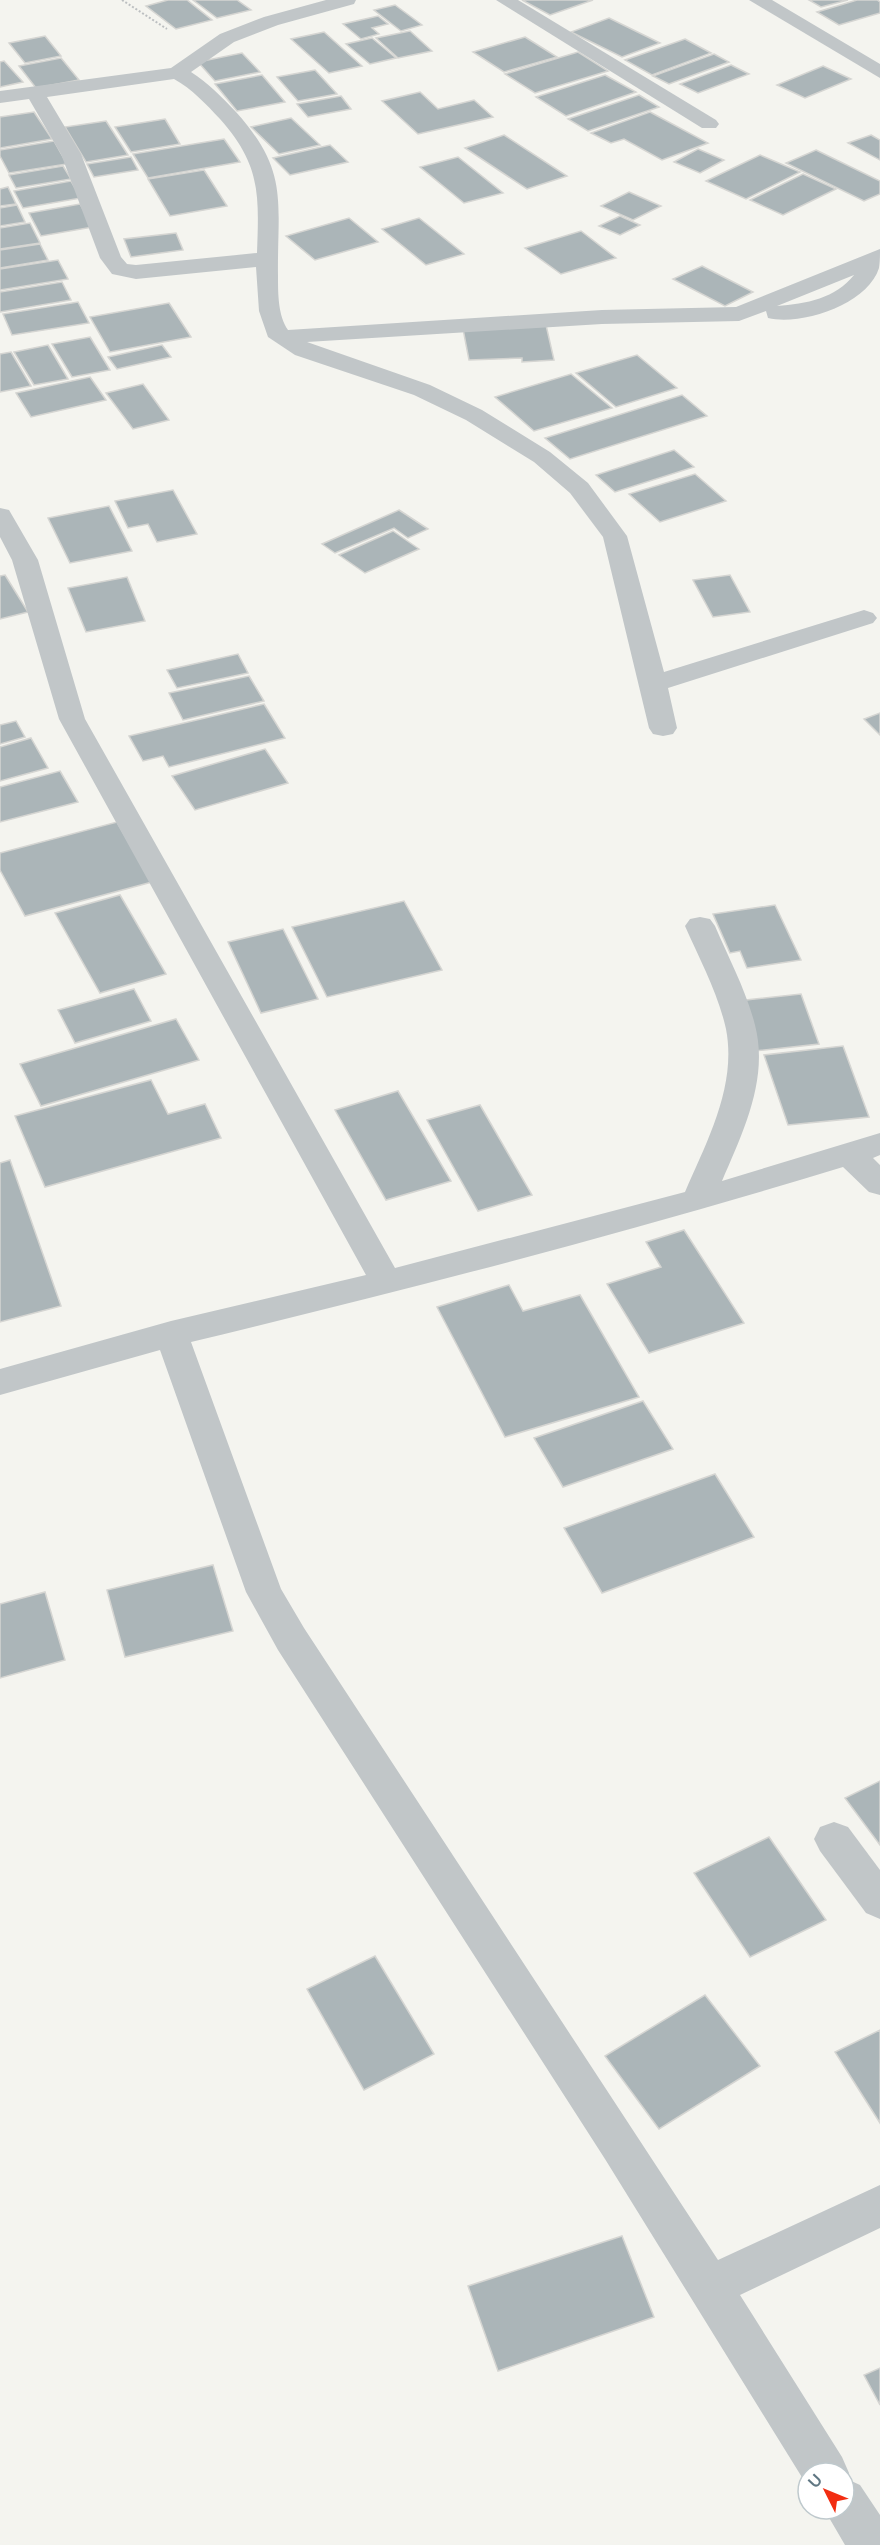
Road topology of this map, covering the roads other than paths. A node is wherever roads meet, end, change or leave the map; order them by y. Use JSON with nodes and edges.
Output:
{"nodes":[{"id":1,"x":348,"y":0,"type":"edge"},
{"id":2,"x":505,"y":0,"type":"edge"},
{"id":3,"x":758,"y":0,"type":"edge"},
{"id":4,"x":880,"y":72,"type":"edge"},
{"id":5,"x":177,"y":73,"type":"junction"},
{"id":6,"x":35,"y":93,"type":"junction"},
{"id":7,"x":0,"y":97,"type":"edge"},
{"id":8,"x":709,"y":124,"type":"dead end"},
{"id":9,"x":876,"y":258,"type":"edge"},
{"id":10,"x":267,"y":259,"type":"junction"},
{"id":11,"x":280,"y":337,"type":"junction"},
{"id":12,"x":0,"y":515,"type":"edge"},
{"id":13,"x":864,"y":618,"type":"dead end"},
{"id":14,"x":654,"y":684,"type":"junction"},
{"id":15,"x":663,"y":728,"type":"dead end"},
{"id":16,"x":700,"y":926,"type":"dead end"},
{"id":17,"x":880,"y":1144,"type":"edge"},
{"id":18,"x":849,"y":1153,"type":"junction"},
{"id":19,"x":880,"y":1184,"type":"edge"},
{"id":20,"x":698,"y":1200,"type":"junction"},
{"id":21,"x":387,"y":1282,"type":"junction"},
{"id":22,"x":171,"y":1334,"type":"junction"},
{"id":23,"x":0,"y":1382,"type":"edge"},
{"id":24,"x":834,"y":1839,"type":"dead end"},
{"id":25,"x":880,"y":1901,"type":"edge"},
{"id":26,"x":880,"y":2206,"type":"edge"},
{"id":27,"x":709,"y":2287,"type":"junction"},
{"id":28,"x":818,"y":2461,"type":"edge"},
{"id":29,"x":856,"y":2520,"type":"edge"},
{"id":30,"x":872,"y":2545,"type":"edge"}],
"edges":[{"from":1,"to":5,"type":"street"},
{"from":2,"to":8,"type":"street"},
{"from":3,"to":4,"type":"street"},
{"from":5,"to":6,"type":"street"},
{"from":5,"to":10,"type":"street"},
{"from":6,"to":7,"type":"street"},
{"from":6,"to":10,"type":"street"},
{"from":9,"to":11,"type":"street"},
{"from":10,"to":11,"type":"street"},
{"from":11,"to":14,"type":"street"},
{"from":12,"to":21,"type":"street"},
{"from":13,"to":14,"type":"street"},
{"from":14,"to":15,"type":"street"},
{"from":16,"to":20,"type":"street"},
{"from":17,"to":18,"type":"street"},
{"from":18,"to":19,"type":"street"},
{"from":18,"to":20,"type":"street"},
{"from":20,"to":21,"type":"street"},
{"from":21,"to":22,"type":"street"},
{"from":22,"to":23,"type":"street"},
{"from":22,"to":27,"type":"street"},
{"from":24,"to":25,"type":"street"},
{"from":26,"to":27,"type":"street"},
{"from":27,"to":28,"type":"street"},
{"from":29,"to":30,"type":"street"}]}
